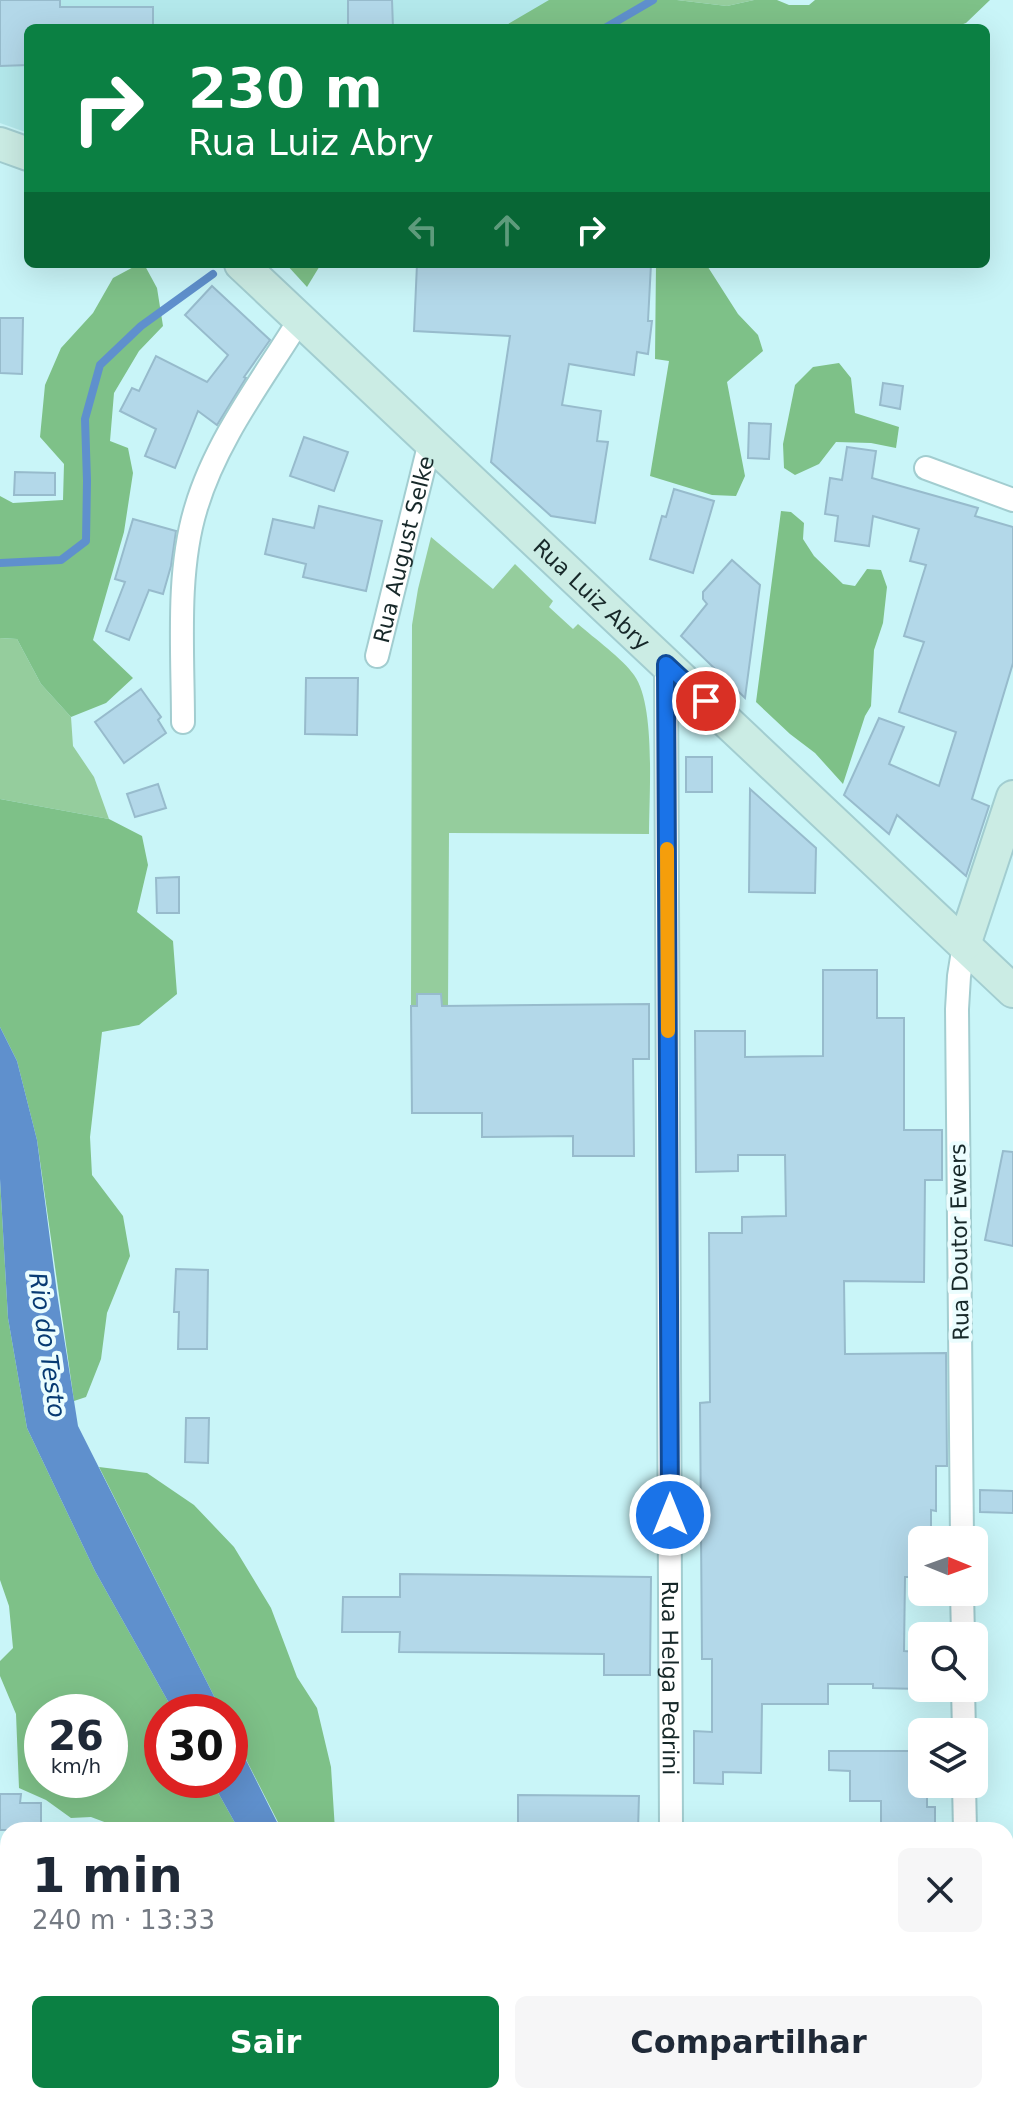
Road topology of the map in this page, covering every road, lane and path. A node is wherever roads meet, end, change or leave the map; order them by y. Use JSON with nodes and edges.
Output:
{"nodes":[{"id":1,"x":0,"y":144,"type":"edge"},
{"id":2,"x":24,"y":153,"type":"edge"},
{"id":3,"x":245,"y":268,"type":"edge"},
{"id":4,"x":300,"y":319,"type":"junction"},
{"id":5,"x":430,"y":442,"type":"junction"},
{"id":6,"x":926,"y":468,"type":"dead end"},
{"id":7,"x":1013,"y":500,"type":"edge"},
{"id":8,"x":377,"y":656,"type":"dead end"},
{"id":9,"x":666,"y":664,"type":"junction"},
{"id":10,"x":183,"y":722,"type":"dead end"},
{"id":11,"x":1013,"y":797,"type":"edge"},
{"id":12,"x":1006,"y":838,"type":"edge"},
{"id":13,"x":964,"y":945,"type":"junction"},
{"id":14,"x":1013,"y":991,"type":"edge"},
{"id":15,"x":962,"y":1526,"type":"edge"},
{"id":16,"x":964,"y":1798,"type":"edge"},
{"id":17,"x":671,"y":1822,"type":"edge"},
{"id":18,"x":965,"y":1822,"type":"edge"}],
"edges":[{"from":1,"to":2,"type":"main road"},
{"from":3,"to":4,"type":"main road","name":"Rua Luiz Abry"},
{"from":4,"to":5,"type":"main road","name":"Rua Luiz Abry"},
{"from":4,"to":10,"type":"street"},
{"from":5,"to":8,"type":"street","name":"Rua August Selke"},
{"from":5,"to":9,"type":"main road","name":"Rua Luiz Abry"},
{"from":6,"to":7,"type":"street"},
{"from":9,"to":13,"type":"main road","name":"Rua Luiz Abry"},
{"from":9,"to":17,"type":"street","name":"Rua Helga Pedrini"},
{"from":11,"to":12,"type":"main road"},
{"from":12,"to":13,"type":"main road"},
{"from":13,"to":14,"type":"main road","name":"Rua Luiz Abry"},
{"from":13,"to":15,"type":"street","name":"Rua Doutor Ewers"},
{"from":16,"to":18,"type":"street"}]}
